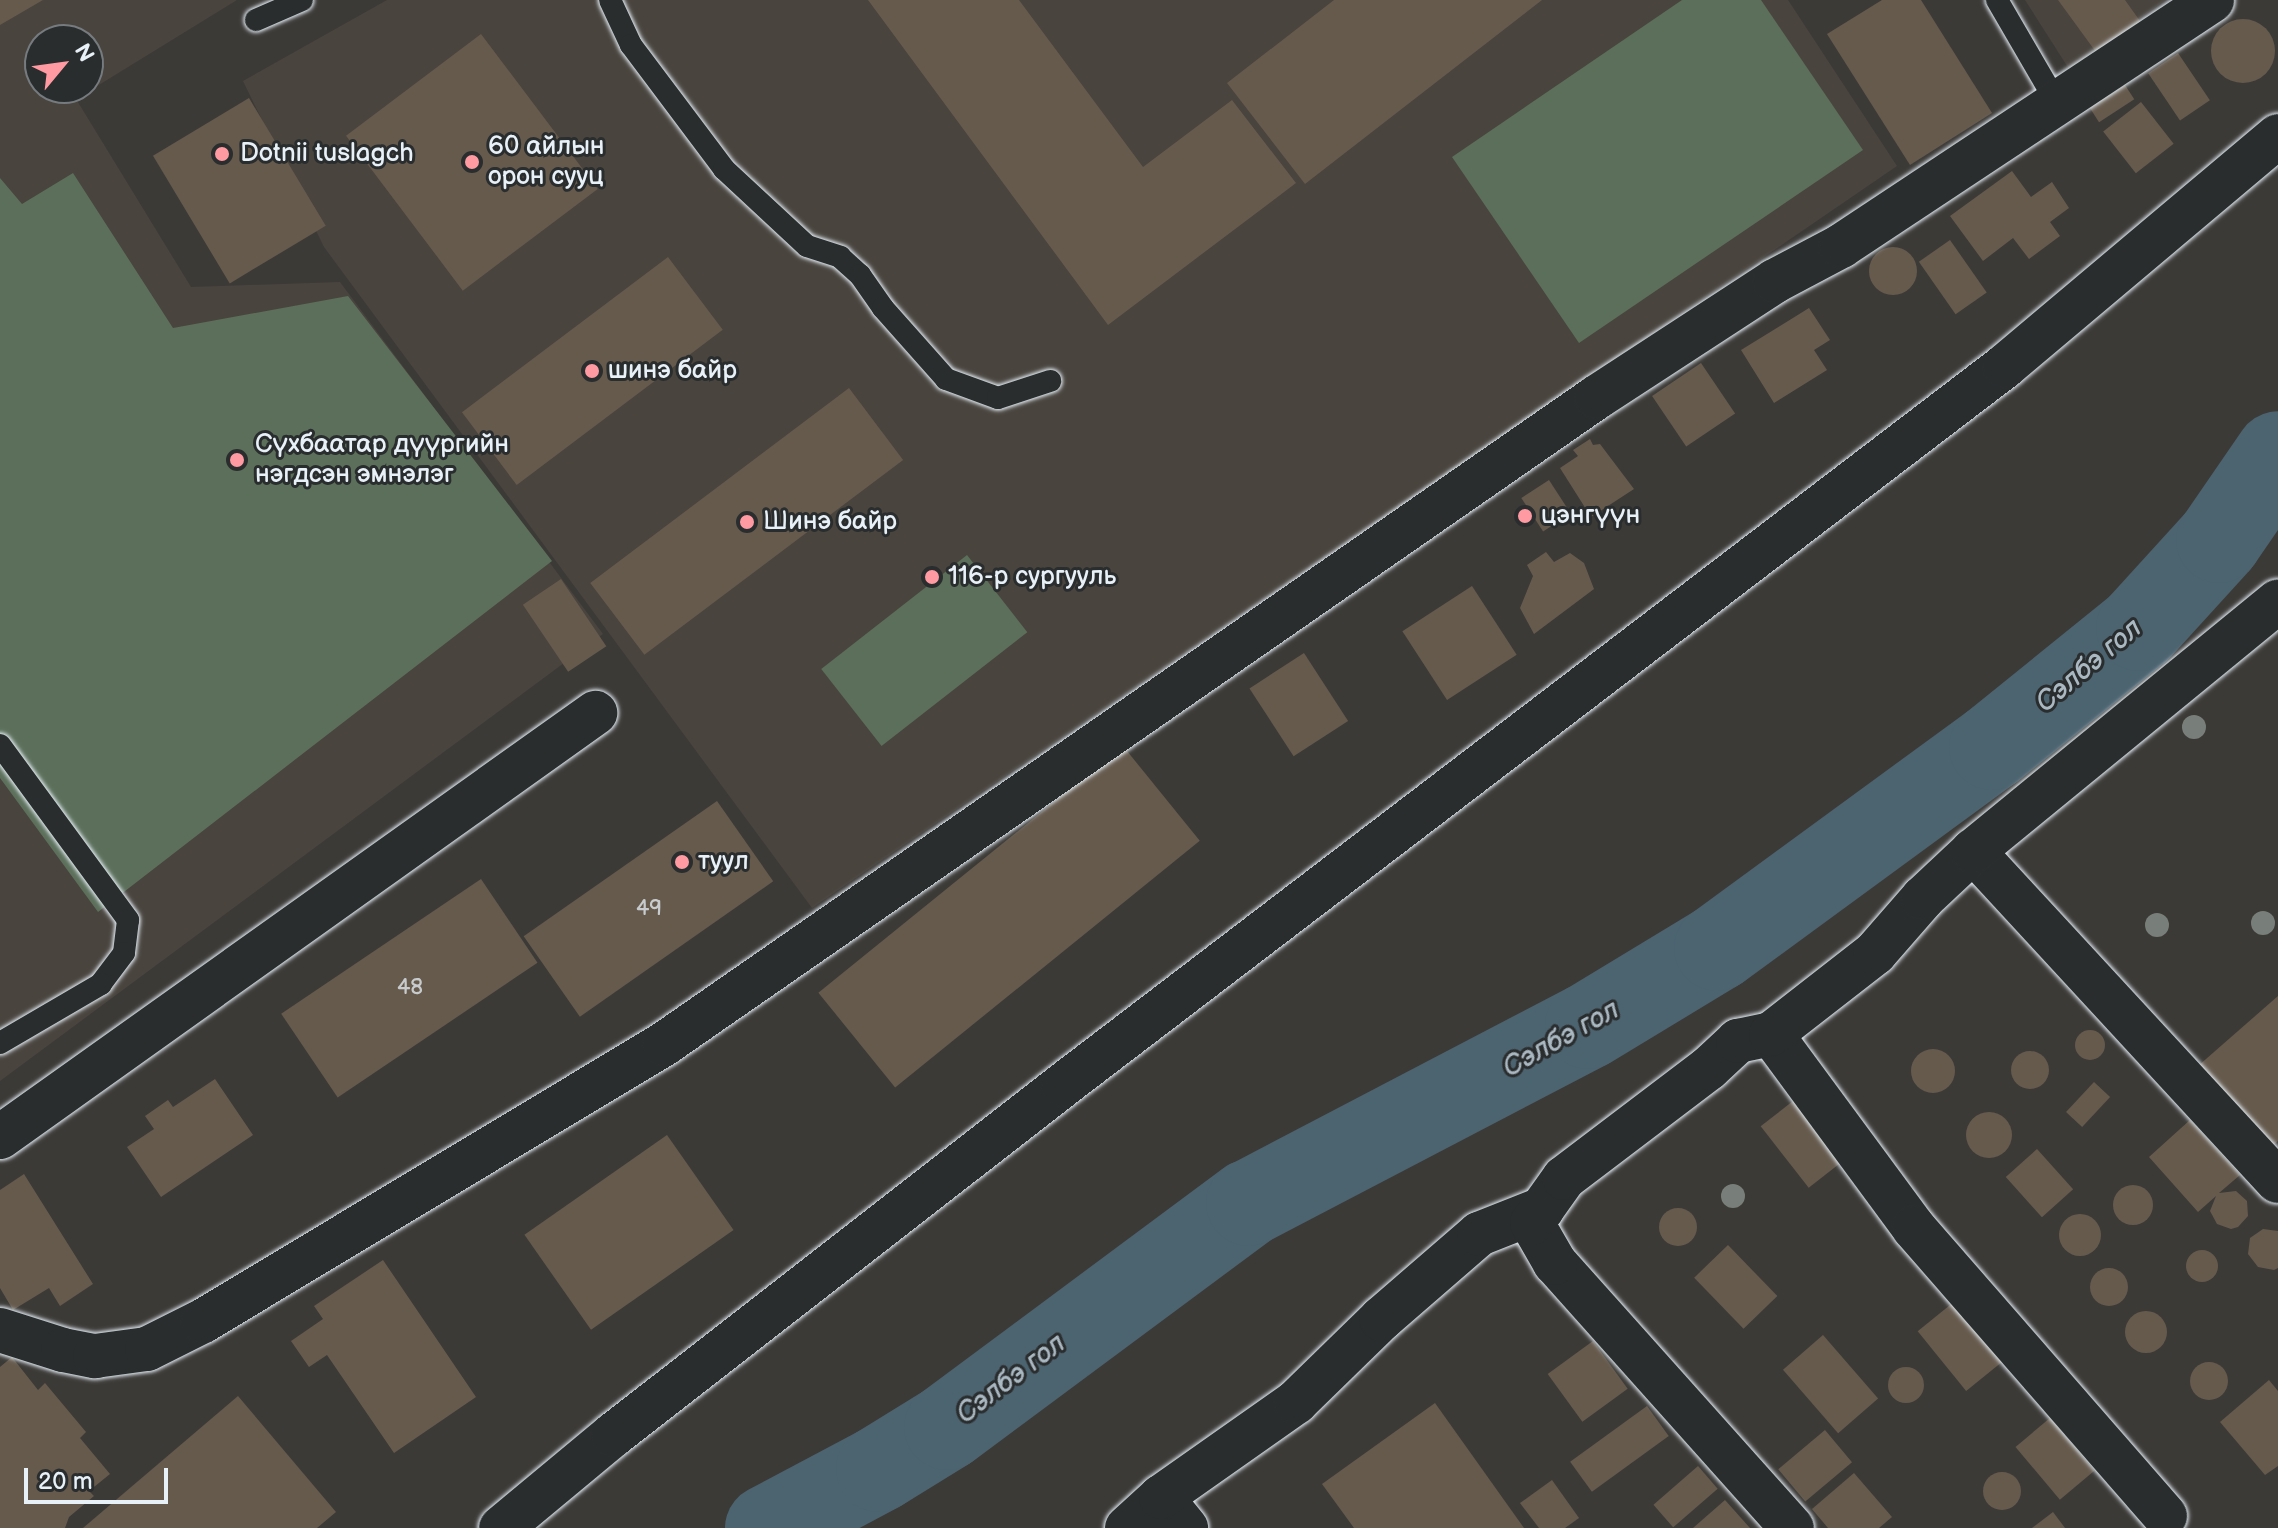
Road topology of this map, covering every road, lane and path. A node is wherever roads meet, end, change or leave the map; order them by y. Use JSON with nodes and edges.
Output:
{"nodes":[{"id":1,"x":302,"y":0,"type":"edge"},
{"id":2,"x":610,"y":0,"type":"edge"},
{"id":3,"x":1997,"y":0,"type":"edge"},
{"id":4,"x":2212,"y":0,"type":"edge"},
{"id":5,"x":256,"y":20,"type":"dead end"},
{"id":6,"x":2057,"y":103,"type":"junction"},
{"id":7,"x":2278,"y":136,"type":"edge"},
{"id":8,"x":1050,"y":381,"type":"dead end"},
{"id":9,"x":2277,"y":604,"type":"edge"},
{"id":10,"x":595,"y":713,"type":"dead end"},
{"id":11,"x":0,"y":745,"type":"edge"},
{"id":12,"x":1973,"y":851,"type":"junction"},
{"id":13,"x":1771,"y":1034,"type":"junction"},
{"id":14,"x":0,"y":1043,"type":"edge"},
{"id":15,"x":0,"y":1137,"type":"edge"},
{"id":16,"x":2278,"y":1181,"type":"edge"},
{"id":17,"x":1542,"y":1209,"type":"junction"},
{"id":18,"x":0,"y":1330,"type":"edge"},
{"id":19,"x":1173,"y":1513,"type":"edge"},
{"id":20,"x":2165,"y":1516,"type":"dead end"},
{"id":21,"x":501,"y":1528,"type":"edge"},
{"id":22,"x":1127,"y":1528,"type":"edge"},
{"id":23,"x":1792,"y":1528,"type":"edge"}],
"edges":[{"from":1,"to":5,"type":"lane"},
{"from":2,"to":8,"type":"lane"},
{"from":3,"to":6,"type":"lane"},
{"from":4,"to":6,"type":"street"},
{"from":6,"to":18,"type":"street"},
{"from":7,"to":21,"type":"street"},
{"from":9,"to":12,"type":"street"},
{"from":10,"to":15,"type":"street"},
{"from":11,"to":14,"type":"lane"},
{"from":12,"to":13,"type":"street"},
{"from":12,"to":16,"type":"street"},
{"from":13,"to":17,"type":"street"},
{"from":13,"to":20,"type":"street"},
{"from":17,"to":19,"type":"street"},
{"from":17,"to":23,"type":"street"},
{"from":19,"to":22,"type":"street"}]}
